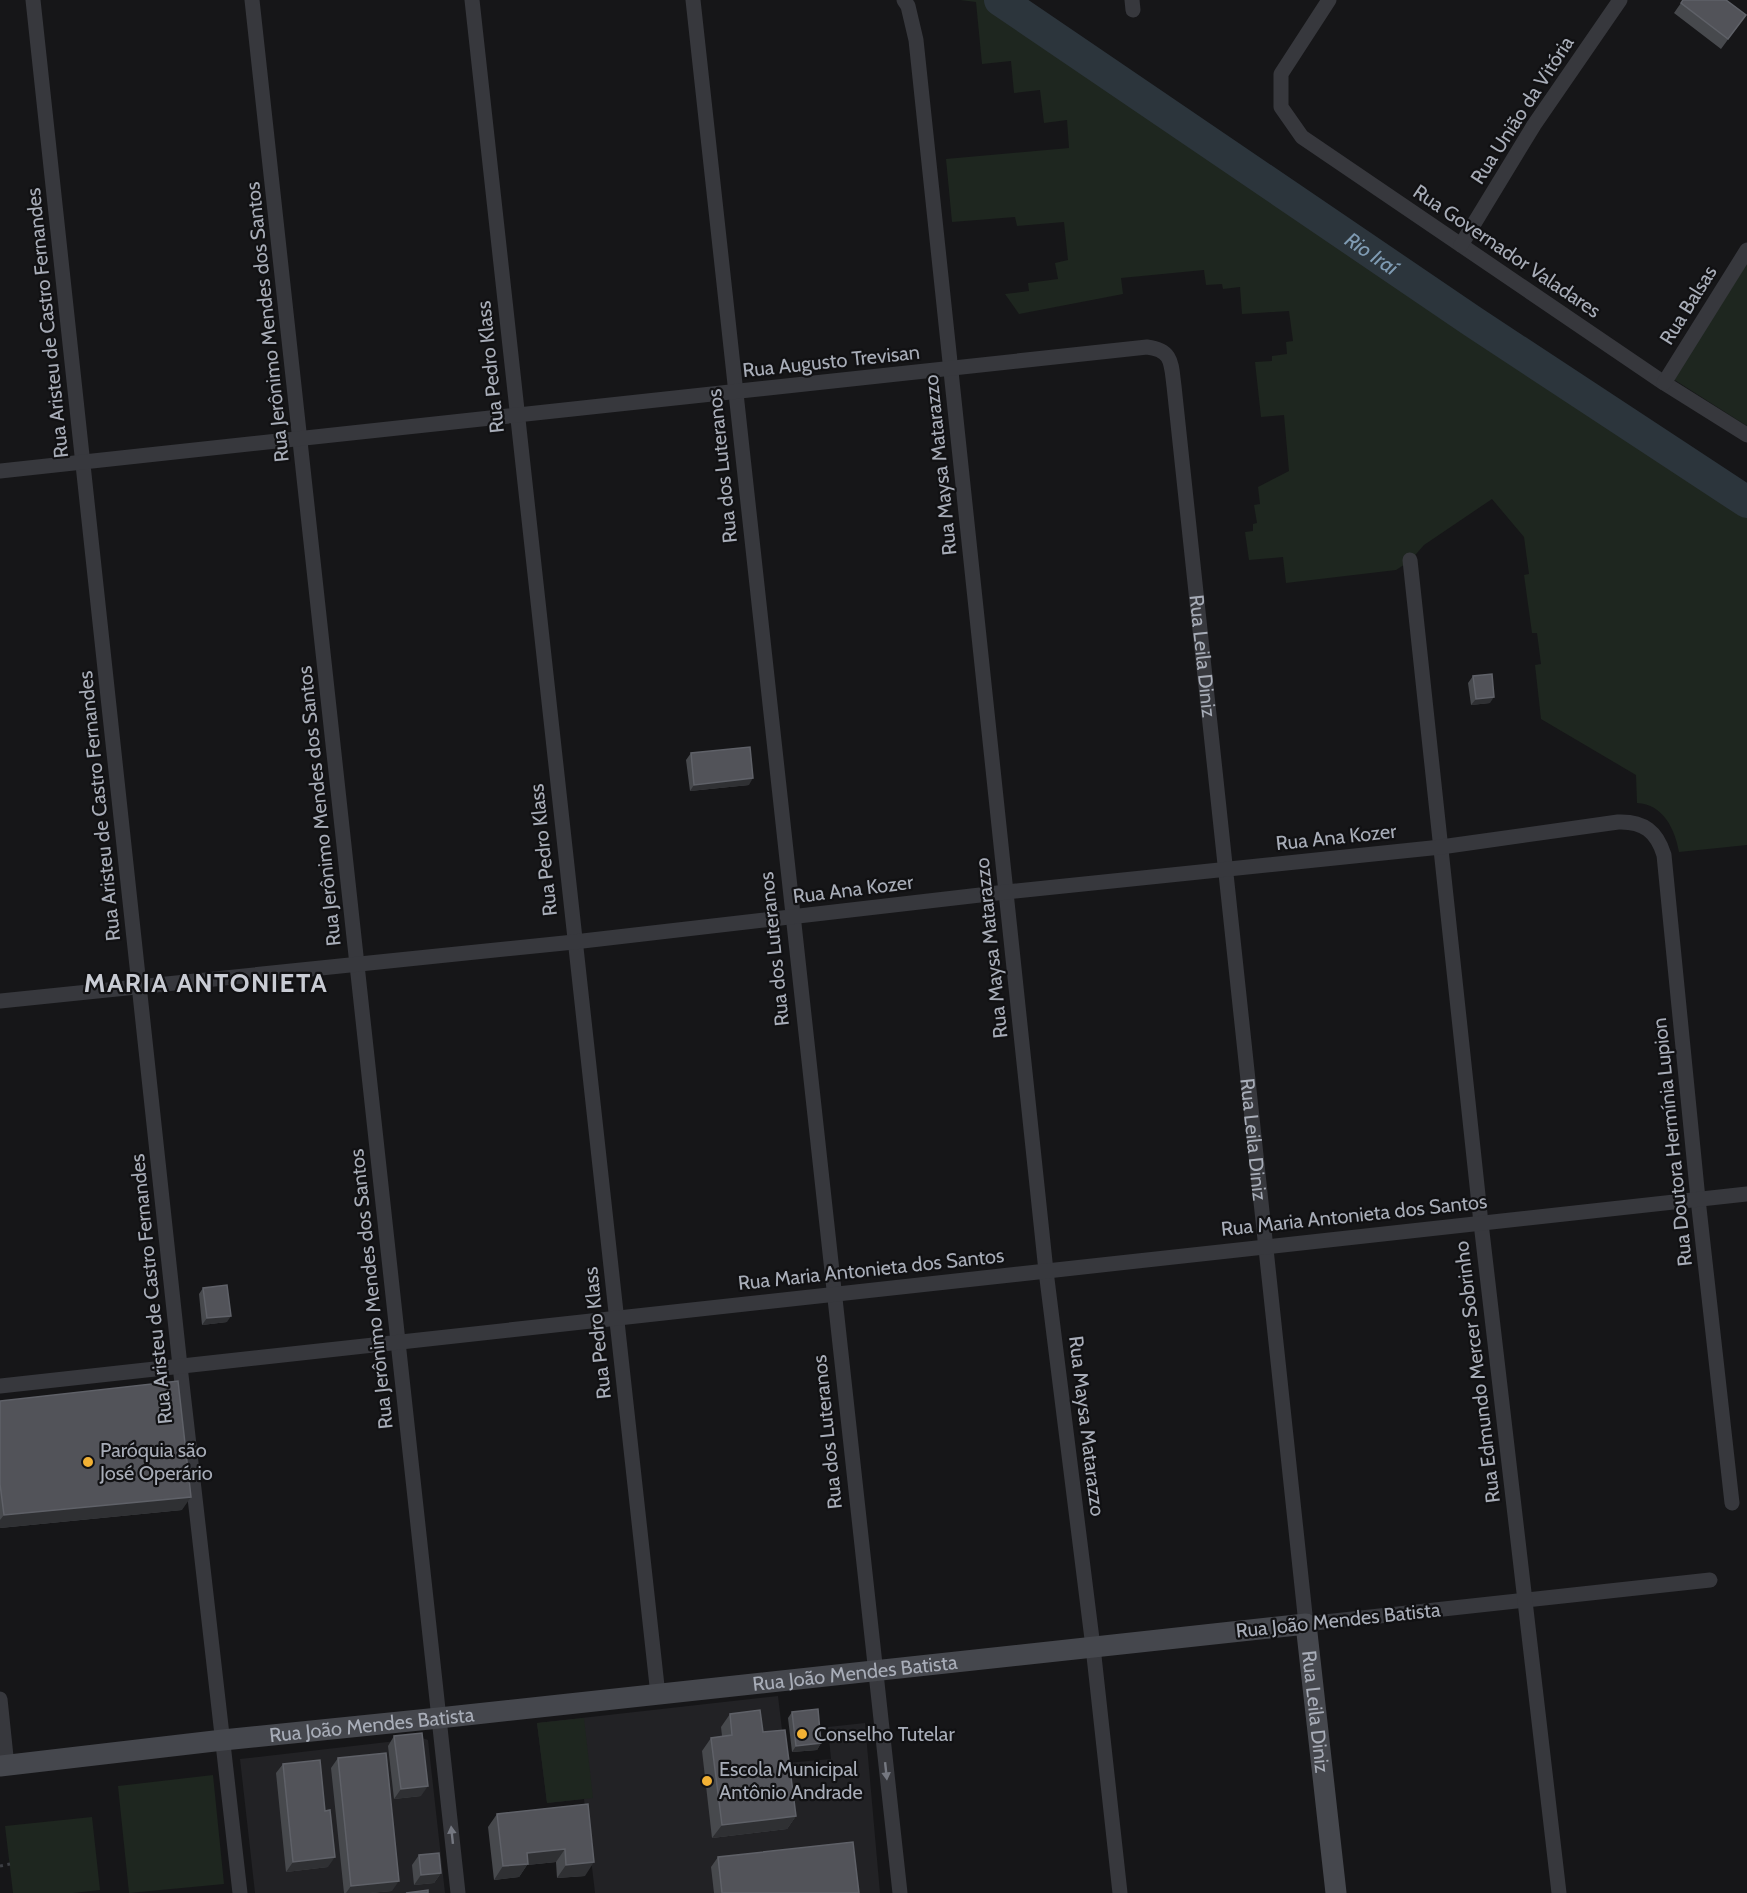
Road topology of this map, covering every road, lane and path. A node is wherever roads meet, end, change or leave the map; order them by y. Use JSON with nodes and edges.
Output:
{"nodes":[{"id":1,"x":33,"y":0,"type":"edge"},
{"id":2,"x":252,"y":0,"type":"edge"},
{"id":3,"x":472,"y":0,"type":"edge"},
{"id":4,"x":693,"y":0,"type":"edge"},
{"id":5,"x":904,"y":0,"type":"edge"},
{"id":6,"x":1329,"y":0,"type":"edge"},
{"id":7,"x":1620,"y":0,"type":"edge"},
{"id":8,"x":1461,"y":245,"type":"junction"},
{"id":9,"x":1747,"y":250,"type":"edge"},
{"id":10,"x":951,"y":369,"type":"junction"},
{"id":11,"x":1664,"y":382,"type":"junction"},
{"id":12,"x":1174,"y":386,"type":"joint"},
{"id":13,"x":735,"y":392,"type":"junction"},
{"id":14,"x":517,"y":416,"type":"junction"},
{"id":15,"x":1747,"y":435,"type":"edge"},
{"id":16,"x":301,"y":439,"type":"junction"},
{"id":17,"x":83,"y":462,"type":"junction"},
{"id":18,"x":0,"y":471,"type":"edge"},
{"id":19,"x":1410,"y":560,"type":"dead end"},
{"id":20,"x":1603,"y":825,"type":"joint"},
{"id":21,"x":1441,"y":847,"type":"junction"},
{"id":22,"x":1227,"y":870,"type":"junction"},
{"id":23,"x":1006,"y":892,"type":"junction"},
{"id":24,"x":792,"y":917,"type":"junction"},
{"id":25,"x":574,"y":942,"type":"junction"},
{"id":26,"x":357,"y":963,"type":"junction"},
{"id":27,"x":139,"y":986,"type":"junction"},
{"id":28,"x":0,"y":1001,"type":"edge"},
{"id":29,"x":1747,"y":1194,"type":"edge"},
{"id":30,"x":1698,"y":1199,"type":"junction"},
{"id":31,"x":1481,"y":1223,"type":"junction"},
{"id":32,"x":1264,"y":1246,"type":"junction"},
{"id":33,"x":1047,"y":1271,"type":"junction"},
{"id":34,"x":834,"y":1294,"type":"junction"},
{"id":35,"x":616,"y":1318,"type":"junction"},
{"id":36,"x":397,"y":1344,"type":"junction"},
{"id":37,"x":180,"y":1366,"type":"junction"},
{"id":38,"x":0,"y":1386,"type":"edge"},
{"id":39,"x":1732,"y":1503,"type":"dead end"},
{"id":40,"x":1710,"y":1580,"type":"dead end"},
{"id":41,"x":1526,"y":1600,"type":"junction"},
{"id":42,"x":1306,"y":1624,"type":"junction"},
{"id":43,"x":1093,"y":1647,"type":"junction"},
{"id":44,"x":874,"y":1671,"type":"junction"},
{"id":45,"x":658,"y":1695,"type":"junction"},
{"id":46,"x":0,"y":1699,"type":"edge"},
{"id":47,"x":439,"y":1718,"type":"junction"},
{"id":48,"x":223,"y":1740,"type":"junction"},
{"id":49,"x":4,"y":1766,"type":"edge"},
{"id":50,"x":10,"y":1864,"type":"dead end"},
{"id":51,"x":0,"y":1866,"type":"edge"},
{"id":52,"x":240,"y":1893,"type":"edge"},
{"id":53,"x":458,"y":1893,"type":"edge"},
{"id":54,"x":900,"y":1893,"type":"edge"},
{"id":55,"x":1120,"y":1893,"type":"edge"},
{"id":56,"x":1336,"y":1893,"type":"edge"},
{"id":57,"x":1559,"y":1893,"type":"edge"}],
"edges":[{"from":1,"to":17,"type":"street","name":"Rua Aristeu de Castro Fernandes"},
{"from":2,"to":16,"type":"street","name":"Rua Jerônimo Mendes dos Santos"},
{"from":3,"to":14,"type":"street","name":"Rua Pedro Klass"},
{"from":4,"to":13,"type":"street","name":"Rua dos Luteranos"},
{"from":5,"to":10,"type":"street","name":"Rua Maysa Matarazzo"},
{"from":6,"to":8,"type":"street","name":"Rua Governador Valadares"},
{"from":7,"to":8,"type":"street","name":"Rua União da Vitória"},
{"from":8,"to":11,"type":"street","name":"Rua Governador Valadares"},
{"from":9,"to":11,"type":"street","name":"Rua Balsas"},
{"from":10,"to":12,"type":"street","name":"Rua Augusto Trevisan"},
{"from":10,"to":13,"type":"street","name":"Rua Augusto Trevisan"},
{"from":10,"to":23,"type":"street","name":"Rua Maysa Matarazzo"},
{"from":11,"to":15,"type":"street","name":"Rua Governador Valadares"},
{"from":12,"to":22,"type":"street","name":"Rua Leila Diniz"},
{"from":13,"to":14,"type":"street","name":"Rua Augusto Trevisan"},
{"from":13,"to":24,"type":"street","name":"Rua dos Luteranos"},
{"from":14,"to":16,"type":"street","name":"Rua Augusto Trevisan"},
{"from":14,"to":25,"type":"street","name":"Rua Pedro Klass"},
{"from":16,"to":17,"type":"street","name":"Rua Augusto Trevisan"},
{"from":16,"to":26,"type":"street","name":"Rua Jerônimo Mendes dos Santos"},
{"from":17,"to":18,"type":"street","name":"Rua Augusto Trevisan"},
{"from":17,"to":27,"type":"street","name":"Rua Aristeu de Castro Fernandes"},
{"from":19,"to":21,"type":"street","name":"Rua Edmundo Mercer Sobrinho"},
{"from":20,"to":21,"type":"street","name":"Rua Ana Kozer"},
{"from":20,"to":30,"type":"street","name":"Rua Doutora Hermínia Lupion"},
{"from":21,"to":22,"type":"street","name":"Rua Ana Kozer"},
{"from":21,"to":31,"type":"street","name":"Rua Edmundo Mercer Sobrinho"},
{"from":22,"to":23,"type":"street","name":"Rua Ana Kozer"},
{"from":22,"to":32,"type":"street","name":"Rua Leila Diniz"},
{"from":23,"to":24,"type":"street","name":"Rua Ana Kozer"},
{"from":23,"to":33,"type":"street","name":"Rua Maysa Matarazzo"},
{"from":24,"to":25,"type":"street","name":"Rua Ana Kozer"},
{"from":24,"to":34,"type":"street","name":"Rua dos Luteranos"},
{"from":25,"to":26,"type":"street","name":"Rua Ana Kozer"},
{"from":25,"to":35,"type":"street","name":"Rua Pedro Klass"},
{"from":26,"to":27,"type":"street","name":"Rua Ana Kozer"},
{"from":26,"to":36,"type":"street","name":"Rua Jerônimo Mendes dos Santos"},
{"from":27,"to":28,"type":"street","name":"Rua Ana Kozer"},
{"from":27,"to":37,"type":"street","name":"Rua Aristeu de Castro Fernandes"},
{"from":29,"to":30,"type":"street","name":"Rua Maria Antonieta dos Santos"},
{"from":30,"to":31,"type":"street","name":"Rua Maria Antonieta dos Santos"},
{"from":30,"to":39,"type":"street","name":"Rua Doutora Hermínia Lupion"},
{"from":31,"to":32,"type":"street","name":"Rua Maria Antonieta dos Santos"},
{"from":31,"to":41,"type":"street","name":"Rua Edmundo Mercer Sobrinho"},
{"from":32,"to":33,"type":"street","name":"Rua Maria Antonieta dos Santos"},
{"from":32,"to":42,"type":"street","name":"Rua Leila Diniz"},
{"from":33,"to":34,"type":"street","name":"Rua Maria Antonieta dos Santos"},
{"from":33,"to":43,"type":"street","name":"Rua Maysa Matarazzo"},
{"from":34,"to":35,"type":"street","name":"Rua Maria Antonieta dos Santos"},
{"from":34,"to":44,"type":"street","name":"Rua dos Luteranos"},
{"from":35,"to":36,"type":"street","name":"Rua Maria Antonieta dos Santos"},
{"from":35,"to":45,"type":"street","name":"Rua Pedro Klass"},
{"from":36,"to":37,"type":"street","name":"Rua Maria Antonieta dos Santos"},
{"from":36,"to":47,"type":"street","name":"Rua Jerônimo Mendes dos Santos"},
{"from":37,"to":38,"type":"street","name":"Rua Maria Antonieta dos Santos"},
{"from":37,"to":48,"type":"street","name":"Rua Aristeu de Castro Fernandes"},
{"from":40,"to":41,"type":"street","name":"Rua João Mendes Batista"},
{"from":41,"to":42,"type":"street","name":"Rua João Mendes Batista"},
{"from":41,"to":57,"type":"street","name":"Rua Edmundo Mercer Sobrinho"},
{"from":42,"to":43,"type":"street","name":"Rua João Mendes Batista"},
{"from":42,"to":56,"type":"street","name":"Rua Leila Diniz"},
{"from":43,"to":44,"type":"street","name":"Rua João Mendes Batista"},
{"from":43,"to":55,"type":"street","name":"Rua Maysa Matarazzo"},
{"from":44,"to":45,"type":"street","name":"Rua João Mendes Batista"},
{"from":44,"to":54,"type":"street","name":"Rua dos Luteranos","one_way":true},
{"from":45,"to":47,"type":"street","name":"Rua João Mendes Batista"},
{"from":46,"to":49,"type":"street"},
{"from":47,"to":48,"type":"street","name":"Rua João Mendes Batista"},
{"from":53,"to":47,"type":"street","name":"Rua Jerônimo Mendes dos Santos","one_way":true},
{"from":48,"to":49,"type":"street","name":"Rua João Mendes Batista"},
{"from":48,"to":52,"type":"street","name":"Rua Aristeu de Castro Fernandes"},
{"from":50,"to":51,"type":"path"}]}
